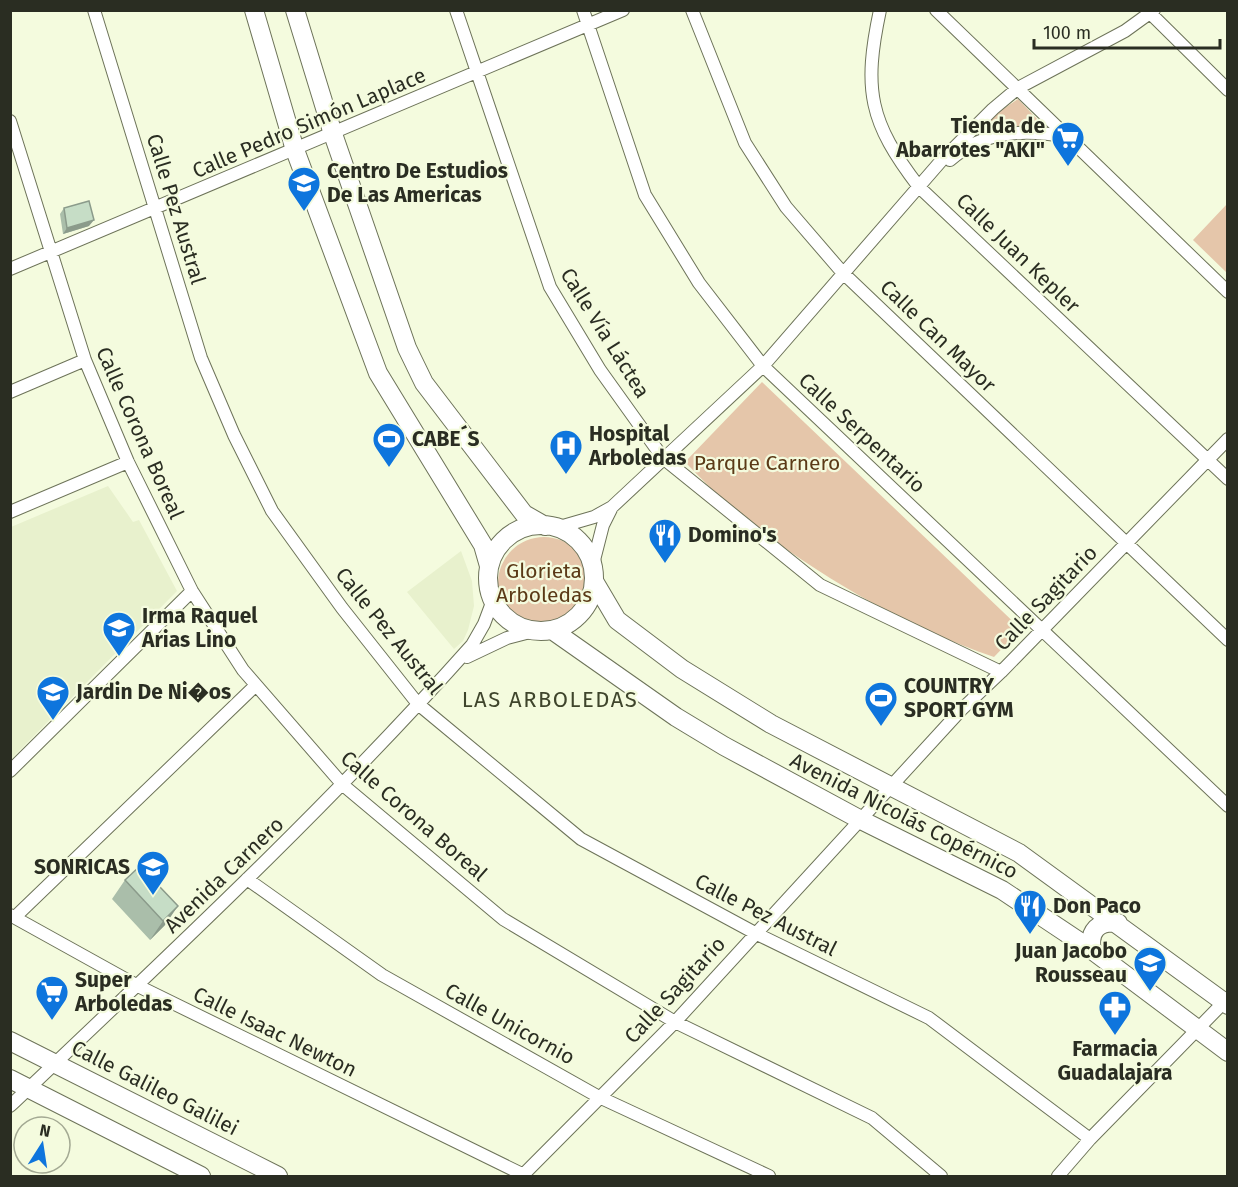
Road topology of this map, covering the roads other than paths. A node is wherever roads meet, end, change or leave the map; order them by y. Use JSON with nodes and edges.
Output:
{"nodes":[{"id":1,"x":94,"y":10,"type":"edge"},
{"id":2,"x":254,"y":10,"type":"edge"},
{"id":3,"x":295,"y":10,"type":"edge"},
{"id":4,"x":456,"y":10,"type":"edge"},
{"id":5,"x":583,"y":10,"type":"edge"},
{"id":6,"x":623,"y":10,"type":"edge"},
{"id":7,"x":692,"y":10,"type":"edge"},
{"id":8,"x":880,"y":10,"type":"edge"},
{"id":9,"x":936,"y":10,"type":"edge"},
{"id":10,"x":1150,"y":12,"type":"edge"},
{"id":11,"x":587,"y":26,"type":"junction"},
{"id":12,"x":476,"y":74,"type":"junction"},
{"id":13,"x":1018,"y":88,"type":"junction"},
{"id":14,"x":1227,"y":90,"type":"edge"},
{"id":15,"x":10,"y":121,"type":"edge"},
{"id":16,"x":333,"y":134,"type":"junction"},
{"id":17,"x":1068,"y":137,"type":"junction"},
{"id":18,"x":13,"y":139,"type":"edge"},
{"id":19,"x":295,"y":150,"type":"junction"},
{"id":20,"x":919,"y":186,"type":"junction"},
{"id":21,"x":157,"y":208,"type":"junction"},
{"id":22,"x":52,"y":252,"type":"junction"},
{"id":23,"x":10,"y":269,"type":"edge"},
{"id":24,"x":842,"y":272,"type":"junction"},
{"id":25,"x":1227,"y":291,"type":"edge"},
{"id":26,"x":85,"y":360,"type":"junction"},
{"id":27,"x":763,"y":366,"type":"junction"},
{"id":28,"x":10,"y":392,"type":"edge"},
{"id":29,"x":1227,"y":439,"type":"edge"},
{"id":30,"x":663,"y":458,"type":"junction"},
{"id":31,"x":1207,"y":460,"type":"junction"},
{"id":32,"x":128,"y":462,"type":"junction"},
{"id":33,"x":1227,"y":479,"type":"edge"},
{"id":34,"x":612,"y":507,"type":"junction"},
{"id":35,"x":10,"y":512,"type":"edge"},
{"id":36,"x":551,"y":527,"type":"junction"},
{"id":37,"x":1127,"y":543,"type":"junction"},
{"id":38,"x":489,"y":566,"type":"junction"},
{"id":39,"x":593,"y":573,"type":"junction"},
{"id":40,"x":192,"y":591,"type":"junction"},
{"id":41,"x":492,"y":600,"type":"junction"},
{"id":42,"x":1042,"y":630,"type":"junction"},
{"id":43,"x":543,"y":631,"type":"junction"},
{"id":44,"x":1227,"y":640,"type":"edge"},
{"id":45,"x":455,"y":664,"type":"junction"},
{"id":46,"x":1001,"y":672,"type":"junction"},
{"id":47,"x":256,"y":685,"type":"junction"},
{"id":48,"x":418,"y":704,"type":"junction"},
{"id":49,"x":10,"y":771,"type":"edge"},
{"id":50,"x":343,"y":784,"type":"junction"},
{"id":51,"x":890,"y":787,"type":"junction"},
{"id":52,"x":1227,"y":806,"type":"edge"},
{"id":53,"x":859,"y":819,"type":"junction"},
{"id":54,"x":248,"y":879,"type":"junction"},
{"id":55,"x":13,"y":916,"type":"edge"},
{"id":56,"x":1118,"y":923,"type":"junction"},
{"id":57,"x":755,"y":933,"type":"junction"},
{"id":58,"x":1092,"y":950,"type":"junction"},
{"id":59,"x":138,"y":986,"type":"junction"},
{"id":60,"x":1226,"y":1002,"type":"edge"},
{"id":61,"x":675,"y":1022,"type":"junction"},
{"id":62,"x":1198,"y":1029,"type":"junction"},
{"id":63,"x":10,"y":1041,"type":"edge"},
{"id":64,"x":1227,"y":1052,"type":"edge"},
{"id":65,"x":55,"y":1062,"type":"junction"},
{"id":66,"x":10,"y":1079,"type":"edge"},
{"id":67,"x":29,"y":1088,"type":"junction"},
{"id":68,"x":599,"y":1097,"type":"junction"},
{"id":69,"x":10,"y":1106,"type":"edge"},
{"id":70,"x":1090,"y":1139,"type":"junction"},
{"id":71,"x":201,"y":1176,"type":"edge"},
{"id":72,"x":278,"y":1176,"type":"edge"},
{"id":73,"x":524,"y":1176,"type":"edge"},
{"id":74,"x":769,"y":1176,"type":"edge"},
{"id":75,"x":941,"y":1176,"type":"edge"},
{"id":76,"x":1058,"y":1176,"type":"edge"}],
"edges":[{"from":1,"to":21,"type":"street","name":"Calle Pez Austral"},
{"from":2,"to":19,"type":"main road"},
{"from":3,"to":16,"type":"main road"},
{"from":4,"to":12,"type":"street","name":"Calle Vía Láctea"},
{"from":5,"to":11,"type":"street","name":"Calle Serpentario"},
{"from":6,"to":11,"type":"street","name":"Calle Pedro Simón Laplace"},
{"from":7,"to":24,"type":"street","name":"Calle Can Mayor"},
{"from":8,"to":20,"type":"street","name":"Calle Juan Kepler"},
{"from":9,"to":13,"type":"street"},
{"from":10,"to":13,"type":"street"},
{"from":10,"to":14,"type":"street"},
{"from":11,"to":12,"type":"street","name":"Calle Pedro Simón Laplace"},
{"from":11,"to":27,"type":"street","name":"Calle Serpentario"},
{"from":12,"to":16,"type":"street","name":"Calle Pedro Simón Laplace"},
{"from":12,"to":30,"type":"street","name":"Calle Vía Láctea"},
{"from":13,"to":17,"type":"street"},
{"from":13,"to":20,"type":"street"},
{"from":15,"to":18,"type":"street","name":"Calle Corona Boreal"},
{"from":16,"to":19,"type":"street","name":"Calle Pedro Simón Laplace"},
{"from":16,"to":36,"type":"main road"},
{"from":17,"to":20,"type":"street"},
{"from":17,"to":25,"type":"street"},
{"from":18,"to":22,"type":"street","name":"Calle Corona Boreal"},
{"from":19,"to":21,"type":"street","name":"Calle Pedro Simón Laplace"},
{"from":19,"to":38,"type":"main road"},
{"from":20,"to":24,"type":"street"},
{"from":20,"to":31,"type":"street","name":"Calle Juan Kepler"},
{"from":21,"to":22,"type":"street","name":"Calle Pedro Simón Laplace"},
{"from":21,"to":48,"type":"street","name":"Calle Pez Austral"},
{"from":22,"to":23,"type":"street","name":"Calle Pedro Simón Laplace"},
{"from":22,"to":26,"type":"street","name":"Calle Corona Boreal"},
{"from":24,"to":27,"type":"street"},
{"from":24,"to":37,"type":"street","name":"Calle Can Mayor"},
{"from":26,"to":28,"type":"street"},
{"from":26,"to":32,"type":"street","name":"Calle Corona Boreal"},
{"from":27,"to":30,"type":"street"},
{"from":27,"to":42,"type":"street","name":"Calle Serpentario"},
{"from":29,"to":31,"type":"street","name":"Calle Sagitario"},
{"from":30,"to":34,"type":"street"},
{"from":30,"to":46,"type":"street","name":"Calle Vía Láctea"},
{"from":31,"to":33,"type":"street","name":"Calle Juan Kepler"},
{"from":31,"to":37,"type":"street","name":"Calle Sagitario"},
{"from":32,"to":35,"type":"street"},
{"from":32,"to":40,"type":"street","name":"Calle Corona Boreal"},
{"from":34,"to":36,"type":"street"},
{"from":34,"to":39,"type":"street"},
{"from":36,"to":38,"type":"main road"},
{"from":36,"to":39,"type":"main road"},
{"from":37,"to":42,"type":"street","name":"Calle Sagitario"},
{"from":37,"to":44,"type":"street","name":"Calle Can Mayor"},
{"from":38,"to":41,"type":"main road"},
{"from":39,"to":43,"type":"main road"},
{"from":39,"to":51,"type":"main road","name":"Avenida Nicolás Copérnico"},
{"from":40,"to":47,"type":"street","name":"Calle Corona Boreal"},
{"from":40,"to":49,"type":"street"},
{"from":41,"to":43,"type":"main road"},
{"from":41,"to":45,"type":"street","name":"Avenida Carnero"},
{"from":42,"to":46,"type":"street","name":"Calle Sagitario"},
{"from":42,"to":52,"type":"street","name":"Calle Serpentario"},
{"from":43,"to":45,"type":"street","name":"Avenida Carnero"},
{"from":43,"to":53,"type":"main road","name":"Avenida Nicolás Copérnico"},
{"from":45,"to":48,"type":"street","name":"Avenida Carnero"},
{"from":46,"to":51,"type":"street","name":"Calle Sagitario"},
{"from":47,"to":50,"type":"street","name":"Calle Corona Boreal"},
{"from":47,"to":55,"type":"street"},
{"from":48,"to":50,"type":"street","name":"Avenida Carnero"},
{"from":48,"to":57,"type":"street","name":"Calle Pez Austral"},
{"from":50,"to":54,"type":"street","name":"Avenida Carnero"},
{"from":50,"to":61,"type":"street","name":"Calle Corona Boreal"},
{"from":51,"to":53,"type":"street","name":"Calle Sagitario"},
{"from":51,"to":56,"type":"main road","name":"Avenida Nicolás Copérnico"},
{"from":53,"to":57,"type":"street","name":"Calle Sagitario"},
{"from":53,"to":58,"type":"main road","name":"Avenida Nicolás Copérnico"},
{"from":54,"to":59,"type":"street","name":"Avenida Carnero"},
{"from":54,"to":68,"type":"street","name":"Calle Unicornio"},
{"from":55,"to":59,"type":"street","name":"Calle Isaac Newton"},
{"from":56,"to":58,"type":"main road"},
{"from":56,"to":60,"type":"main road","name":"Avenida Nicolás Copérnico"},
{"from":57,"to":61,"type":"street","name":"Calle Sagitario"},
{"from":57,"to":70,"type":"street","name":"Calle Pez Austral"},
{"from":58,"to":62,"type":"main road","name":"Avenida Nicolás Copérnico"},
{"from":59,"to":65,"type":"street","name":"Avenida Carnero"},
{"from":59,"to":73,"type":"street","name":"Calle Isaac Newton"},
{"from":60,"to":62,"type":"street"},
{"from":61,"to":68,"type":"street","name":"Calle Sagitario"},
{"from":61,"to":75,"type":"street","name":"Calle Corona Boreal"},
{"from":62,"to":64,"type":"main road","name":"Avenida Nicolás Copérnico"},
{"from":62,"to":70,"type":"street"},
{"from":63,"to":65,"type":"main road","name":"Calle Galileo Galilei"},
{"from":65,"to":67,"type":"street","name":"Avenida Carnero"},
{"from":65,"to":72,"type":"main road","name":"Calle Galileo Galilei"},
{"from":66,"to":67,"type":"main road"},
{"from":67,"to":69,"type":"street","name":"Avenida Carnero"},
{"from":67,"to":71,"type":"main road"},
{"from":68,"to":73,"type":"street","name":"Calle Sagitario"},
{"from":68,"to":74,"type":"street","name":"Calle Unicornio"},
{"from":70,"to":76,"type":"street"}]}
